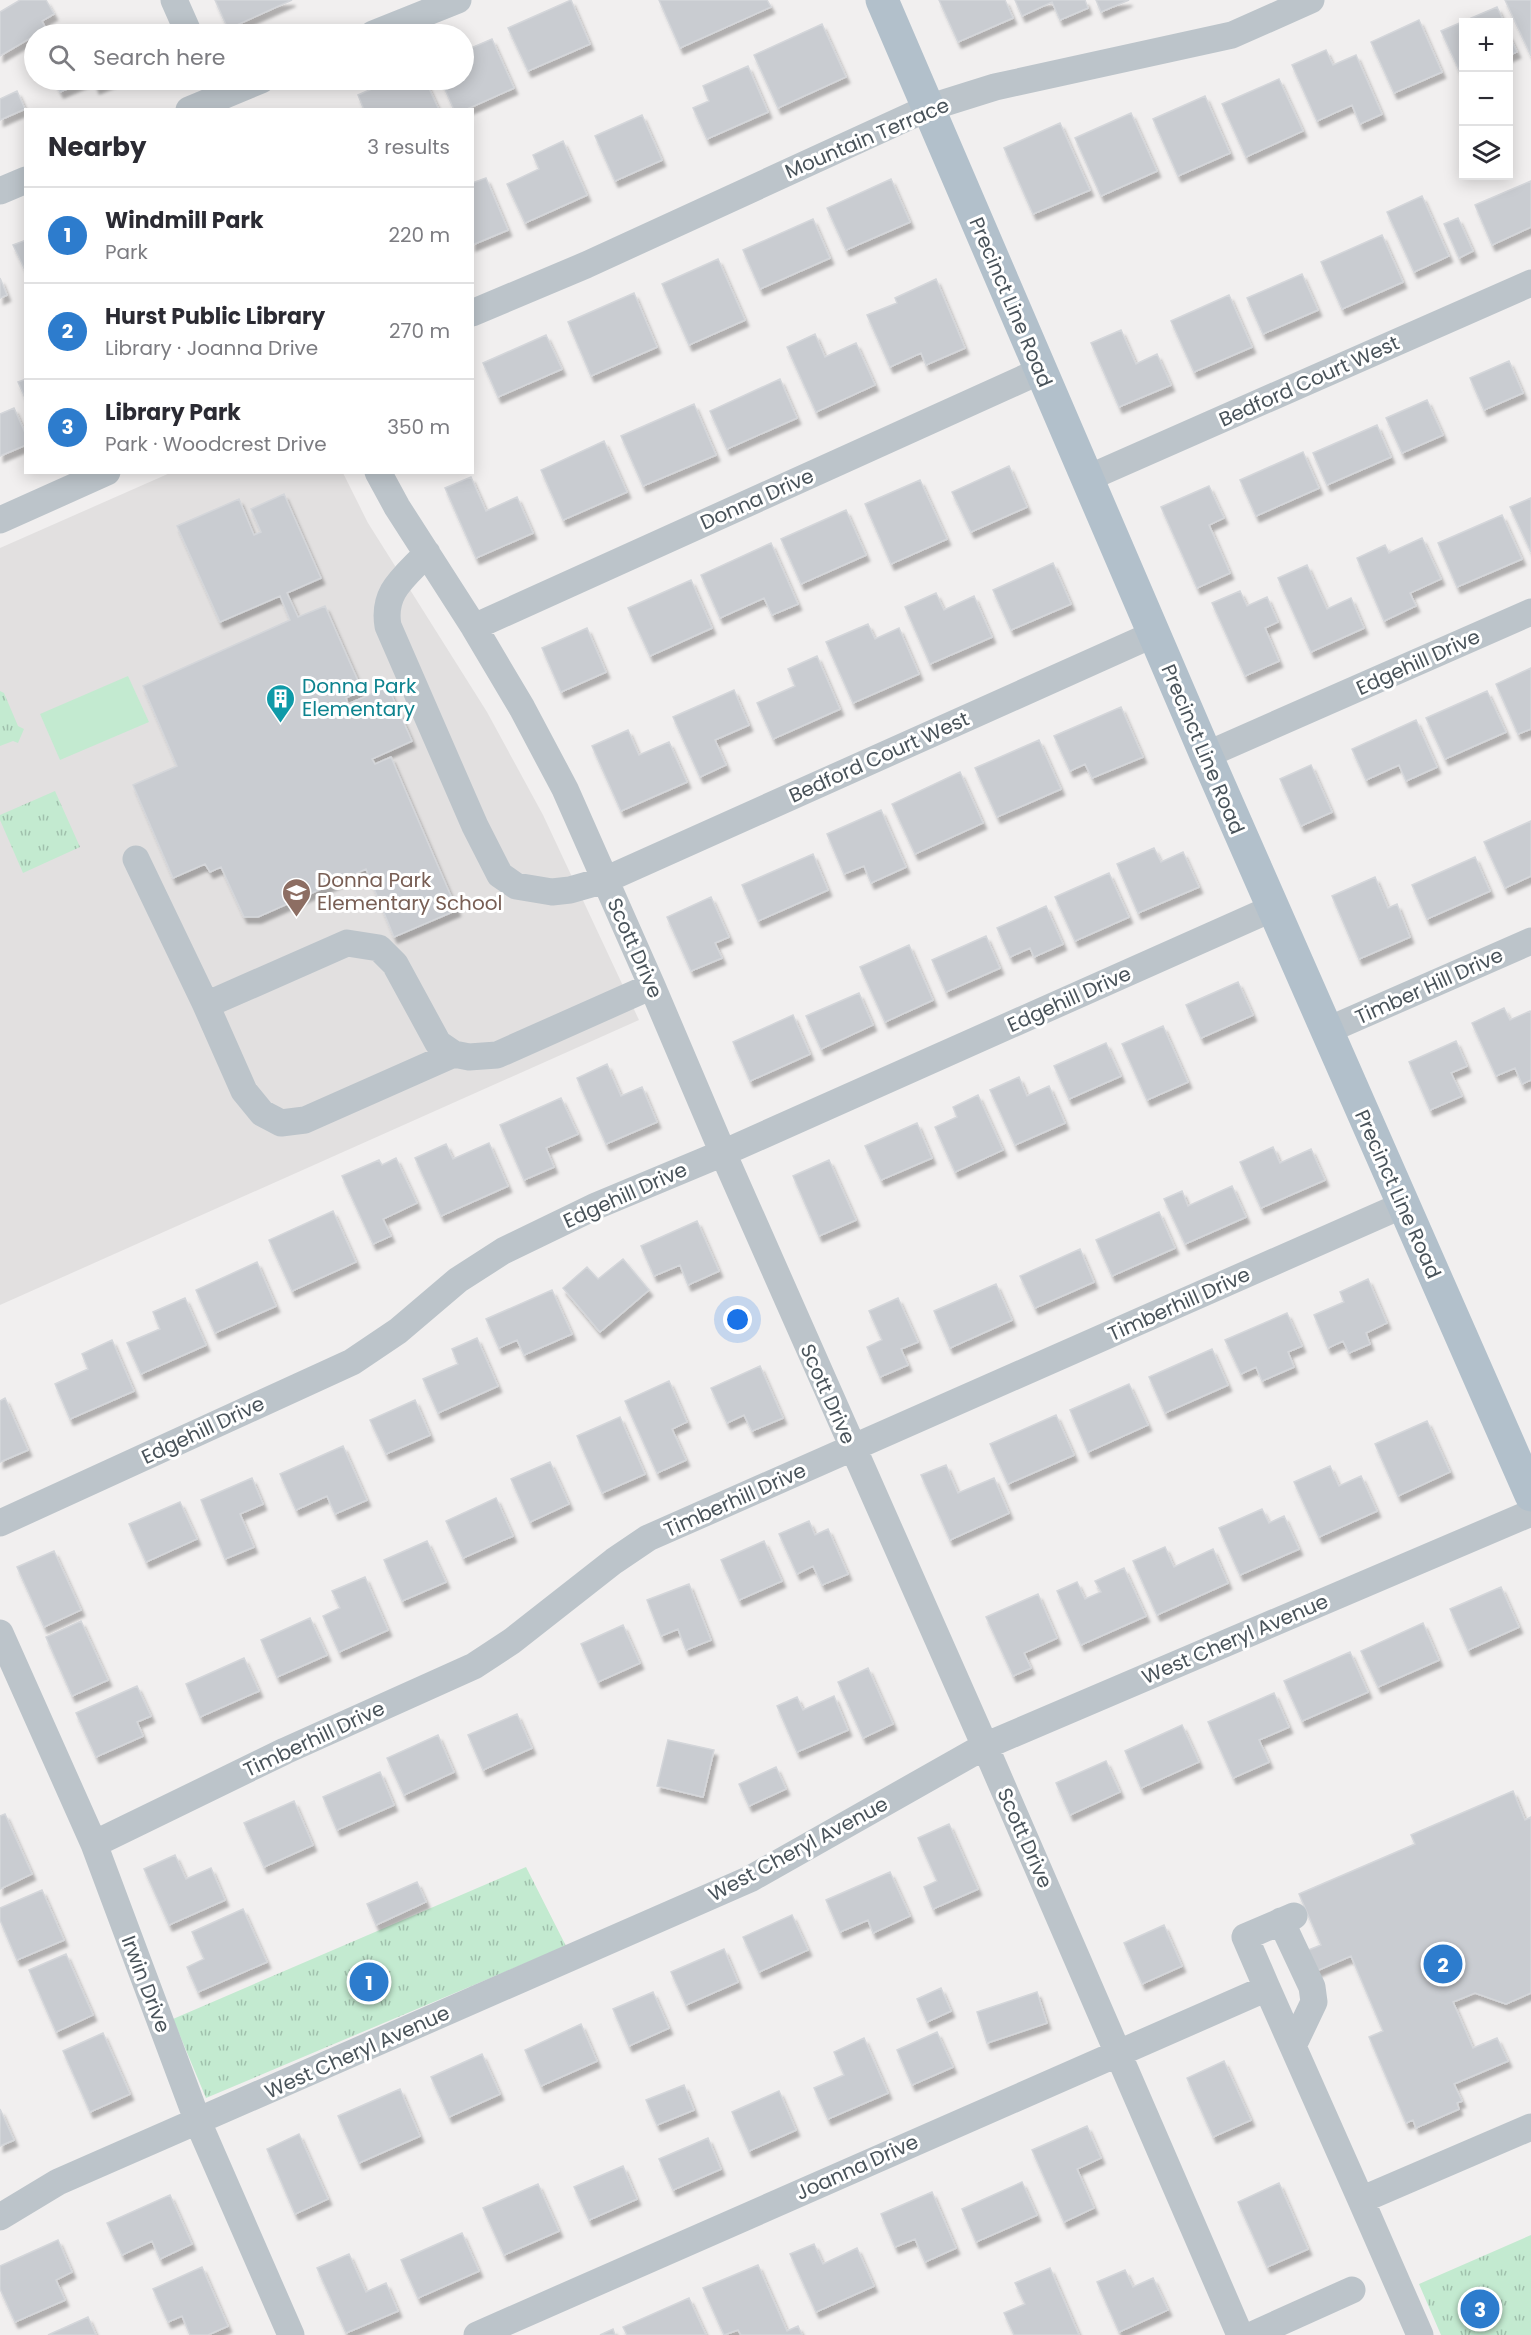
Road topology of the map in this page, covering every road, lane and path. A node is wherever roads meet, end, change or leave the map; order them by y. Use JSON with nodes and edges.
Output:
{"nodes":[{"id":1,"x":174,"y":0,"type":"edge"},
{"id":2,"x":458,"y":0,"type":"edge"},
{"id":3,"x":882,"y":0,"type":"edge"},
{"id":4,"x":1311,"y":0,"type":"edge"},
{"id":5,"x":185,"y":24,"type":"edge"},
{"id":6,"x":398,"y":24,"type":"edge"},
{"id":7,"x":233,"y":90,"type":"edge"},
{"id":8,"x":216,"y":96,"type":"edge"},
{"id":9,"x":193,"y":108,"type":"edge"},
{"id":10,"x":928,"y":108,"type":"junction"},
{"id":11,"x":24,"y":181,"type":"edge"},
{"id":12,"x":0,"y":191,"type":"edge"},
{"id":13,"x":1531,"y":284,"type":"edge"},
{"id":14,"x":474,"y":311,"type":"edge"},
{"id":15,"x":1040,"y":371,"type":"junction"},
{"id":16,"x":102,"y":474,"type":"edge"},
{"id":17,"x":379,"y":474,"type":"edge"},
{"id":18,"x":1086,"y":479,"type":"junction"},
{"id":19,"x":0,"y":520,"type":"edge"},
{"id":20,"x":427,"y":553,"type":"junction"},
{"id":21,"x":1531,"y":612,"type":"edge"},
{"id":22,"x":474,"y":627,"type":"junction"},
{"id":23,"x":1154,"y":634,"type":"junction"},
{"id":24,"x":1206,"y":755,"type":"junction"},
{"id":25,"x":136,"y":858,"type":"dead end"},
{"id":26,"x":605,"y":880,"type":"junction"},
{"id":27,"x":1273,"y":908,"type":"junction"},
{"id":28,"x":1531,"y":941,"type":"edge"},
{"id":29,"x":652,"y":986,"type":"junction"},
{"id":30,"x":206,"y":1005,"type":"junction"},
{"id":31,"x":1326,"y":1031,"type":"junction"},
{"id":32,"x":454,"y":1054,"type":"junction"},
{"id":33,"x":723,"y":1153,"type":"junction"},
{"id":34,"x":1403,"y":1205,"type":"junction"},
{"id":35,"x":852,"y":1447,"type":"junction"},
{"id":36,"x":1531,"y":1495,"type":"edge"},
{"id":37,"x":1531,"y":1513,"type":"edge"},
{"id":38,"x":0,"y":1523,"type":"edge"},
{"id":39,"x":0,"y":1633,"type":"edge"},
{"id":40,"x":985,"y":1746,"type":"junction"},
{"id":41,"x":94,"y":1844,"type":"junction"},
{"id":42,"x":1267,"y":1988,"type":"junction"},
{"id":43,"x":1293,"y":2046,"type":"junction"},
{"id":44,"x":1118,"y":2053,"type":"junction"},
{"id":45,"x":198,"y":2122,"type":"junction"},
{"id":46,"x":1531,"y":2127,"type":"edge"},
{"id":47,"x":1361,"y":2200,"type":"junction"},
{"id":48,"x":0,"y":2217,"type":"edge"},
{"id":49,"x":1352,"y":2290,"type":"dead end"},
{"id":50,"x":291,"y":2335,"type":"edge"},
{"id":51,"x":477,"y":2335,"type":"edge"},
{"id":52,"x":1240,"y":2335,"type":"edge"},
{"id":53,"x":1252,"y":2335,"type":"edge"},
{"id":54,"x":1420,"y":2335,"type":"edge"}],
"edges":[{"from":1,"to":5,"type":"street"},
{"from":2,"to":6,"type":"street"},
{"from":3,"to":10,"type":"main road","name":"Precinct Line Road"},
{"from":4,"to":10,"type":"street","name":"Mountain Terrace"},
{"from":7,"to":8,"type":"street"},
{"from":8,"to":9,"type":"street"},
{"from":10,"to":14,"type":"street","name":"Mountain Terrace"},
{"from":10,"to":15,"type":"main road","name":"Precinct Line Road"},
{"from":11,"to":12,"type":"street"},
{"from":13,"to":18,"type":"street","name":"Bedford Court West"},
{"from":15,"to":18,"type":"main road","name":"Precinct Line Road"},
{"from":15,"to":22,"type":"street","name":"Donna Drive"},
{"from":16,"to":19,"type":"street"},
{"from":17,"to":20,"type":"street","name":"Scott Drive"},
{"from":18,"to":23,"type":"main road","name":"Precinct Line Road"},
{"from":20,"to":22,"type":"street","name":"Scott Drive"},
{"from":20,"to":26,"type":"street","name":"Bedford Court West"},
{"from":21,"to":24,"type":"street","name":"Edgehill Drive"},
{"from":22,"to":26,"type":"street","name":"Scott Drive"},
{"from":23,"to":24,"type":"main road","name":"Precinct Line Road"},
{"from":23,"to":26,"type":"street","name":"Bedford Court West"},
{"from":24,"to":27,"type":"main road","name":"Precinct Line Road"},
{"from":25,"to":30,"type":"street"},
{"from":26,"to":29,"type":"street","name":"Scott Drive"},
{"from":27,"to":31,"type":"main road","name":"Precinct Line Road"},
{"from":27,"to":33,"type":"street","name":"Edgehill Drive"},
{"from":28,"to":31,"type":"street","name":"Timber Hill Drive"},
{"from":29,"to":32,"type":"street"},
{"from":29,"to":33,"type":"street","name":"Scott Drive"},
{"from":30,"to":32,"type":"street"},
{"from":30,"to":32,"type":"street"},
{"from":31,"to":34,"type":"main road","name":"Precinct Line Road"},
{"from":33,"to":35,"type":"street","name":"Scott Drive"},
{"from":33,"to":38,"type":"street","name":"Edgehill Drive"},
{"from":34,"to":35,"type":"street","name":"Timberhill Drive"},
{"from":34,"to":36,"type":"main road","name":"Precinct Line Road"},
{"from":35,"to":40,"type":"street","name":"Scott Drive"},
{"from":35,"to":41,"type":"street","name":"Timberhill Drive"},
{"from":37,"to":40,"type":"street","name":"West Cheryl Avenue"},
{"from":39,"to":41,"type":"street","name":"Irwin Drive"},
{"from":40,"to":44,"type":"street","name":"Scott Drive"},
{"from":40,"to":45,"type":"street","name":"West Cheryl Avenue"},
{"from":41,"to":45,"type":"street","name":"Irwin Drive"},
{"from":42,"to":43,"type":"street"},
{"from":42,"to":43,"type":"street"},
{"from":42,"to":44,"type":"street","name":"Joanna Drive"},
{"from":43,"to":47,"type":"street"},
{"from":44,"to":51,"type":"street","name":"Joanna Drive"},
{"from":44,"to":52,"type":"street","name":"Scott Drive"},
{"from":45,"to":48,"type":"street","name":"West Cheryl Avenue"},
{"from":45,"to":50,"type":"street","name":"Irwin Drive"},
{"from":46,"to":47,"type":"street"},
{"from":47,"to":54,"type":"street"},
{"from":49,"to":53,"type":"street"}]}
